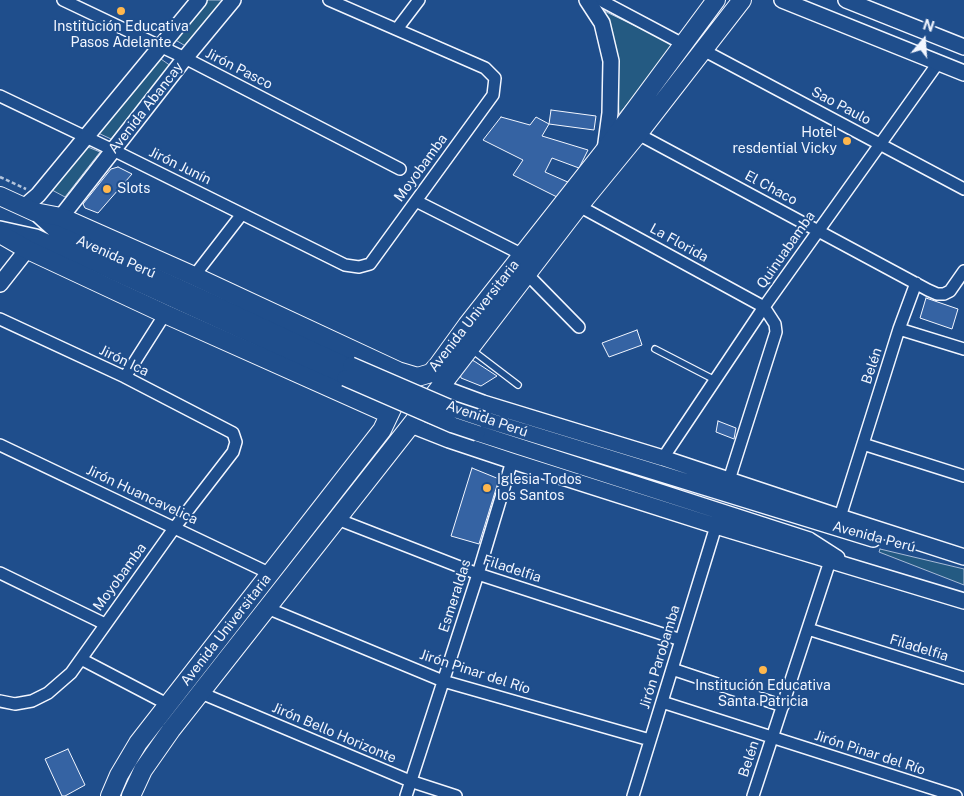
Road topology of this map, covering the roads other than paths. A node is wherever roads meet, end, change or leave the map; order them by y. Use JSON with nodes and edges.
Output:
{"nodes":[{"id":1,"x":63,"y":0,"type":"edge"},
{"id":2,"x":199,"y":0,"type":"edge"},
{"id":3,"x":233,"y":0,"type":"edge"},
{"id":4,"x":330,"y":0,"type":"edge"},
{"id":5,"x":418,"y":0,"type":"edge"},
{"id":6,"x":587,"y":0,"type":"edge"},
{"id":7,"x":600,"y":0,"type":"edge"},
{"id":8,"x":716,"y":0,"type":"edge"},
{"id":9,"x":742,"y":0,"type":"edge"},
{"id":10,"x":782,"y":0,"type":"edge"},
{"id":11,"x":846,"y":0,"type":"edge"},
{"id":12,"x":609,"y":3,"type":"edge"},
{"id":13,"x":397,"y":29,"type":"junction"},
{"id":14,"x":683,"y":44,"type":"junction"},
{"id":15,"x":161,"y":46,"type":"junction"},
{"id":16,"x":964,"y":47,"type":"edge"},
{"id":17,"x":703,"y":50,"type":"junction"},
{"id":18,"x":185,"y":58,"type":"junction"},
{"id":19,"x":938,"y":63,"type":"junction"},
{"id":20,"x":964,"y":73,"type":"edge"},
{"id":21,"x":0,"y":96,"type":"edge"},
{"id":22,"x":638,"y":134,"type":"junction"},
{"id":23,"x":85,"y":137,"type":"junction"},
{"id":24,"x":881,"y":144,"type":"junction"},
{"id":25,"x":114,"y":150,"type":"junction"},
{"id":26,"x":605,"y":150,"type":"junction"},
{"id":27,"x":400,"y":169,"type":"dead end"},
{"id":28,"x":964,"y":189,"type":"edge"},
{"id":29,"x":0,"y":196,"type":"edge"},
{"id":30,"x":416,"y":201,"type":"junction"},
{"id":31,"x":32,"y":205,"type":"junction"},
{"id":32,"x":579,"y":206,"type":"junction"},
{"id":33,"x":242,"y":214,"type":"junction"},
{"id":34,"x":62,"y":217,"type":"junction"},
{"id":35,"x":818,"y":230,"type":"junction"},
{"id":36,"x":2,"y":237,"type":"edge"},
{"id":37,"x":32,"y":243,"type":"junction"},
{"id":38,"x":523,"y":255,"type":"junction"},
{"id":39,"x":345,"y":265,"type":"joint"},
{"id":40,"x":964,"y":270,"type":"edge"},
{"id":41,"x":527,"y":274,"type":"junction"},
{"id":42,"x":194,"y":276,"type":"junction"},
{"id":43,"x":916,"y":283,"type":"junction"},
{"id":44,"x":0,"y":284,"type":"edge"},
{"id":45,"x":764,"y":307,"type":"junction"},
{"id":46,"x":166,"y":314,"type":"junction"},
{"id":47,"x":0,"y":319,"type":"edge"},
{"id":48,"x":578,"y":327,"type":"dead end"},
{"id":49,"x":899,"y":329,"type":"junction"},
{"id":50,"x":470,"y":348,"type":"junction"},
{"id":51,"x":655,"y":349,"type":"dead end"},
{"id":52,"x":964,"y":350,"type":"edge"},
{"id":53,"x":348,"y":371,"type":"junction"},
{"id":54,"x":125,"y":377,"type":"junction"},
{"id":55,"x":418,"y":377,"type":"junction"},
{"id":56,"x":715,"y":380,"type":"junction"},
{"id":57,"x":518,"y":385,"type":"dead end"},
{"id":58,"x":440,"y":387,"type":"junction"},
{"id":59,"x":389,"y":414,"type":"junction"},
{"id":60,"x":411,"y":425,"type":"junction"},
{"id":61,"x":480,"y":426,"type":"junction"},
{"id":62,"x":233,"y":433,"type":"joint"},
{"id":63,"x":863,"y":444,"type":"junction"},
{"id":64,"x":0,"y":445,"type":"edge"},
{"id":65,"x":663,"y":458,"type":"junction"},
{"id":66,"x":512,"y":461,"type":"junction"},
{"id":67,"x":964,"y":476,"type":"edge"},
{"id":68,"x":729,"y":480,"type":"junction"},
{"id":69,"x":840,"y":517,"type":"junction"},
{"id":70,"x":337,"y":519,"type":"junction"},
{"id":71,"x":716,"y":526,"type":"junction"},
{"id":72,"x":175,"y":527,"type":"junction"},
{"id":73,"x":964,"y":557,"type":"edge"},
{"id":74,"x":830,"y":561,"type":"junction"},
{"id":75,"x":964,"y":561,"type":"edge"},
{"id":76,"x":855,"y":569,"type":"junction"},
{"id":77,"x":0,"y":573,"type":"edge"},
{"id":78,"x":271,"y":574,"type":"junction"},
{"id":79,"x":478,"y":574,"type":"junction"},
{"id":80,"x":964,"y":602,"type":"edge"},
{"id":81,"x":268,"y":608,"type":"junction"},
{"id":82,"x":105,"y":624,"type":"junction"},
{"id":83,"x":808,"y":629,"type":"junction"},
{"id":84,"x":681,"y":640,"type":"junction"},
{"id":85,"x":81,"y":659,"type":"junction"},
{"id":86,"x":672,"y":669,"type":"junction"},
{"id":87,"x":964,"y":678,"type":"edge"},
{"id":88,"x":443,"y":681,"type":"junction"},
{"id":89,"x":201,"y":693,"type":"junction"},
{"id":90,"x":0,"y":701,"type":"edge"},
{"id":91,"x":662,"y":702,"type":"junction"},
{"id":92,"x":167,"y":704,"type":"junction"},
{"id":93,"x":783,"y":706,"type":"junction"},
{"id":94,"x":772,"y":738,"type":"junction"},
{"id":95,"x":650,"y":740,"type":"junction"},
{"id":96,"x":410,"y":781,"type":"junction"},
{"id":97,"x":440,"y":793,"type":"edge"},
{"id":98,"x":136,"y":795,"type":"edge"},
{"id":99,"x":110,"y":796,"type":"edge"},
{"id":100,"x":406,"y":796,"type":"edge"},
{"id":101,"x":456,"y":796,"type":"edge"},
{"id":102,"x":633,"y":796,"type":"edge"},
{"id":103,"x":753,"y":796,"type":"edge"},
{"id":104,"x":956,"y":796,"type":"edge"}],
"edges":[{"from":1,"to":15,"type":"street","name":"Jirón Pasco"},
{"from":2,"to":15,"type":"main road","name":"Avenida Abancay"},
{"from":3,"to":18,"type":"main road","name":"Avenida Abancay"},
{"from":4,"to":13,"type":"street"},
{"from":5,"to":13,"type":"street"},
{"from":6,"to":26,"type":"main road"},
{"from":7,"to":12,"type":"street"},
{"from":8,"to":14,"type":"main road","name":"Avenida Universitaria"},
{"from":9,"to":17,"type":"main road","name":"Avenida Universitaria"},
{"from":10,"to":19,"type":"main road"},
{"from":11,"to":16,"type":"main road"},
{"from":12,"to":14,"type":"street"},
{"from":13,"to":30,"type":"street","name":"Moyobamba"},
{"from":14,"to":26,"type":"main road","name":"Avenida Universitaria"},
{"from":15,"to":18,"type":"street","name":"Jirón Pasco"},
{"from":15,"to":23,"type":"main road","name":"Avenida Abancay"},
{"from":17,"to":22,"type":"main road","name":"Avenida Universitaria"},
{"from":17,"to":24,"type":"street","name":"Sao Paulo"},
{"from":18,"to":25,"type":"main road","name":"Avenida Abancay"},
{"from":18,"to":27,"type":"street","name":"Jirón Pasco"},
{"from":19,"to":20,"type":"main road"},
{"from":19,"to":24,"type":"street","name":"Quinuabamba"},
{"from":21,"to":23,"type":"street","name":"Jirón Junín"},
{"from":22,"to":32,"type":"main road","name":"Avenida Universitaria"},
{"from":22,"to":35,"type":"street","name":"El Chaco"},
{"from":23,"to":25,"type":"street","name":"Jirón Junín"},
{"from":23,"to":31,"type":"main road","name":"Avenida Abancay"},
{"from":24,"to":28,"type":"street","name":"Sao Paulo"},
{"from":24,"to":35,"type":"street","name":"Quinuabamba"},
{"from":25,"to":33,"type":"street","name":"Jirón Junín"},
{"from":25,"to":34,"type":"main road","name":"Avenida Abancay"},
{"from":26,"to":38,"type":"main road","name":"Avenida Universitaria"},
{"from":29,"to":31,"type":"main road","name":"Avenida Perú"},
{"from":30,"to":38,"type":"street"},
{"from":30,"to":39,"type":"street","name":"Moyobamba"},
{"from":31,"to":34,"type":"main road","name":"Avenida Perú"},
{"from":31,"to":53,"type":"main road","name":"Avenida Perú"},
{"from":32,"to":41,"type":"main road","name":"Avenida Universitaria"},
{"from":32,"to":45,"type":"street","name":"La Florida"},
{"from":33,"to":39,"type":"street","name":"Jirón Junín"},
{"from":33,"to":42,"type":"street"},
{"from":34,"to":42,"type":"main road","name":"Avenida Perú"},
{"from":35,"to":43,"type":"street","name":"El Chaco"},
{"from":35,"to":45,"type":"street","name":"Quinuabamba"},
{"from":36,"to":37,"type":"main road","name":"Avenida Perú"},
{"from":37,"to":44,"type":"main road"},
{"from":37,"to":46,"type":"main road","name":"Avenida Perú"},
{"from":37,"to":53,"type":"main road","name":"Avenida Perú"},
{"from":38,"to":55,"type":"main road","name":"Avenida Universitaria"},
{"from":40,"to":43,"type":"street"},
{"from":41,"to":48,"type":"street"},
{"from":41,"to":50,"type":"main road","name":"Avenida Universitaria"},
{"from":42,"to":55,"type":"main road","name":"Avenida Perú"},
{"from":43,"to":49,"type":"street","name":"Belén"},
{"from":45,"to":56,"type":"street","name":"Quinuabamba"},
{"from":45,"to":68,"type":"street"},
{"from":46,"to":54,"type":"street"},
{"from":46,"to":59,"type":"main road","name":"Avenida Perú"},
{"from":47,"to":54,"type":"street","name":"Jirón Ica"},
{"from":49,"to":52,"type":"street"},
{"from":49,"to":63,"type":"street","name":"Belén"},
{"from":50,"to":57,"type":"lane"},
{"from":50,"to":58,"type":"main road","name":"Avenida Universitaria"},
{"from":51,"to":56,"type":"lane"},
{"from":53,"to":61,"type":"main road","name":"Avenida Perú","bridge":true},
{"from":54,"to":62,"type":"street","name":"Jirón Ica"},
{"from":55,"to":59,"type":"main road","name":"Avenida Universitaria"},
{"from":56,"to":65,"type":"street","name":"Quinuabamba"},
{"from":58,"to":60,"type":"main road","name":"Avenida Universitaria"},
{"from":58,"to":65,"type":"main road","name":"Avenida Perú"},
{"from":59,"to":78,"type":"main road","name":"Avenida Universitaria"},
{"from":60,"to":66,"type":"main road","name":"Avenida Perú"},
{"from":60,"to":70,"type":"main road","name":"Avenida Universitaria"},
{"from":61,"to":75,"type":"main road","name":"Avenida Perú"},
{"from":61,"to":76,"type":"main road","name":"Avenida Perú"},
{"from":62,"to":72,"type":"street","name":"Moyobamba"},
{"from":63,"to":67,"type":"street"},
{"from":63,"to":69,"type":"street","name":"Belén"},
{"from":64,"to":72,"type":"street","name":"Jirón Huancavelica"},
{"from":65,"to":68,"type":"main road","name":"Avenida Perú"},
{"from":66,"to":71,"type":"main road","name":"Avenida Perú"},
{"from":66,"to":79,"type":"street","name":"Esmeraldas"},
{"from":68,"to":69,"type":"main road","name":"Avenida Perú"},
{"from":69,"to":73,"type":"main road","name":"Avenida Perú"},
{"from":70,"to":79,"type":"street","name":"Filadelfia"},
{"from":70,"to":81,"type":"main road","name":"Avenida Universitaria"},
{"from":71,"to":74,"type":"main road","name":"Avenida Perú"},
{"from":71,"to":84,"type":"street","name":"Jirón Parobamba"},
{"from":72,"to":78,"type":"street","name":"Jirón Huancavelica"},
{"from":72,"to":82,"type":"street","name":"Moyobamba"},
{"from":74,"to":76,"type":"main road","name":"Avenida Perú"},
{"from":74,"to":83,"type":"street","name":"Belén"},
{"from":76,"to":80,"type":"main road","name":"Avenida Perú"},
{"from":77,"to":82,"type":"street"},
{"from":78,"to":92,"type":"main road","name":"Avenida Universitaria"},
{"from":79,"to":84,"type":"street","name":"Filadelfia"},
{"from":79,"to":88,"type":"street","name":"Esmeraldas"},
{"from":81,"to":88,"type":"street","name":"Jirón Pinar del Río"},
{"from":81,"to":89,"type":"main road","name":"Avenida Universitaria"},
{"from":82,"to":85,"type":"street","name":"Moyobamba"},
{"from":83,"to":87,"type":"street","name":"Filadelfia"},
{"from":83,"to":93,"type":"street","name":"Belén"},
{"from":84,"to":86,"type":"street","name":"Jirón Parobamba"},
{"from":85,"to":90,"type":"street","name":"Moyobamba"},
{"from":85,"to":92,"type":"street"},
{"from":86,"to":91,"type":"street","name":"Jirón Parobamba"},
{"from":86,"to":93,"type":"street"},
{"from":88,"to":95,"type":"street","name":"Jirón Pinar del Río"},
{"from":88,"to":96,"type":"street","name":"Esmeraldas"},
{"from":89,"to":96,"type":"street","name":"Jirón Bello Horizonte"},
{"from":89,"to":98,"type":"main road","name":"Avenida Universitaria"},
{"from":91,"to":94,"type":"street","name":"Jirón Pinar del Río"},
{"from":91,"to":95,"type":"street","name":"Jirón Parobamba"},
{"from":92,"to":99,"type":"main road","name":"Avenida Universitaria"},
{"from":93,"to":94,"type":"street","name":"Belén"},
{"from":94,"to":103,"type":"street","name":"Belén"},
{"from":94,"to":104,"type":"street","name":"Jirón Pinar del Río"},
{"from":95,"to":102,"type":"street","name":"Jirón Parobamba"},
{"from":96,"to":97,"type":"street","name":"Jirón Bello Horizonte"},
{"from":96,"to":100,"type":"street","name":"Esmeraldas"},
{"from":97,"to":101,"type":"street","name":"Jirón Bello Horizonte"}]}
